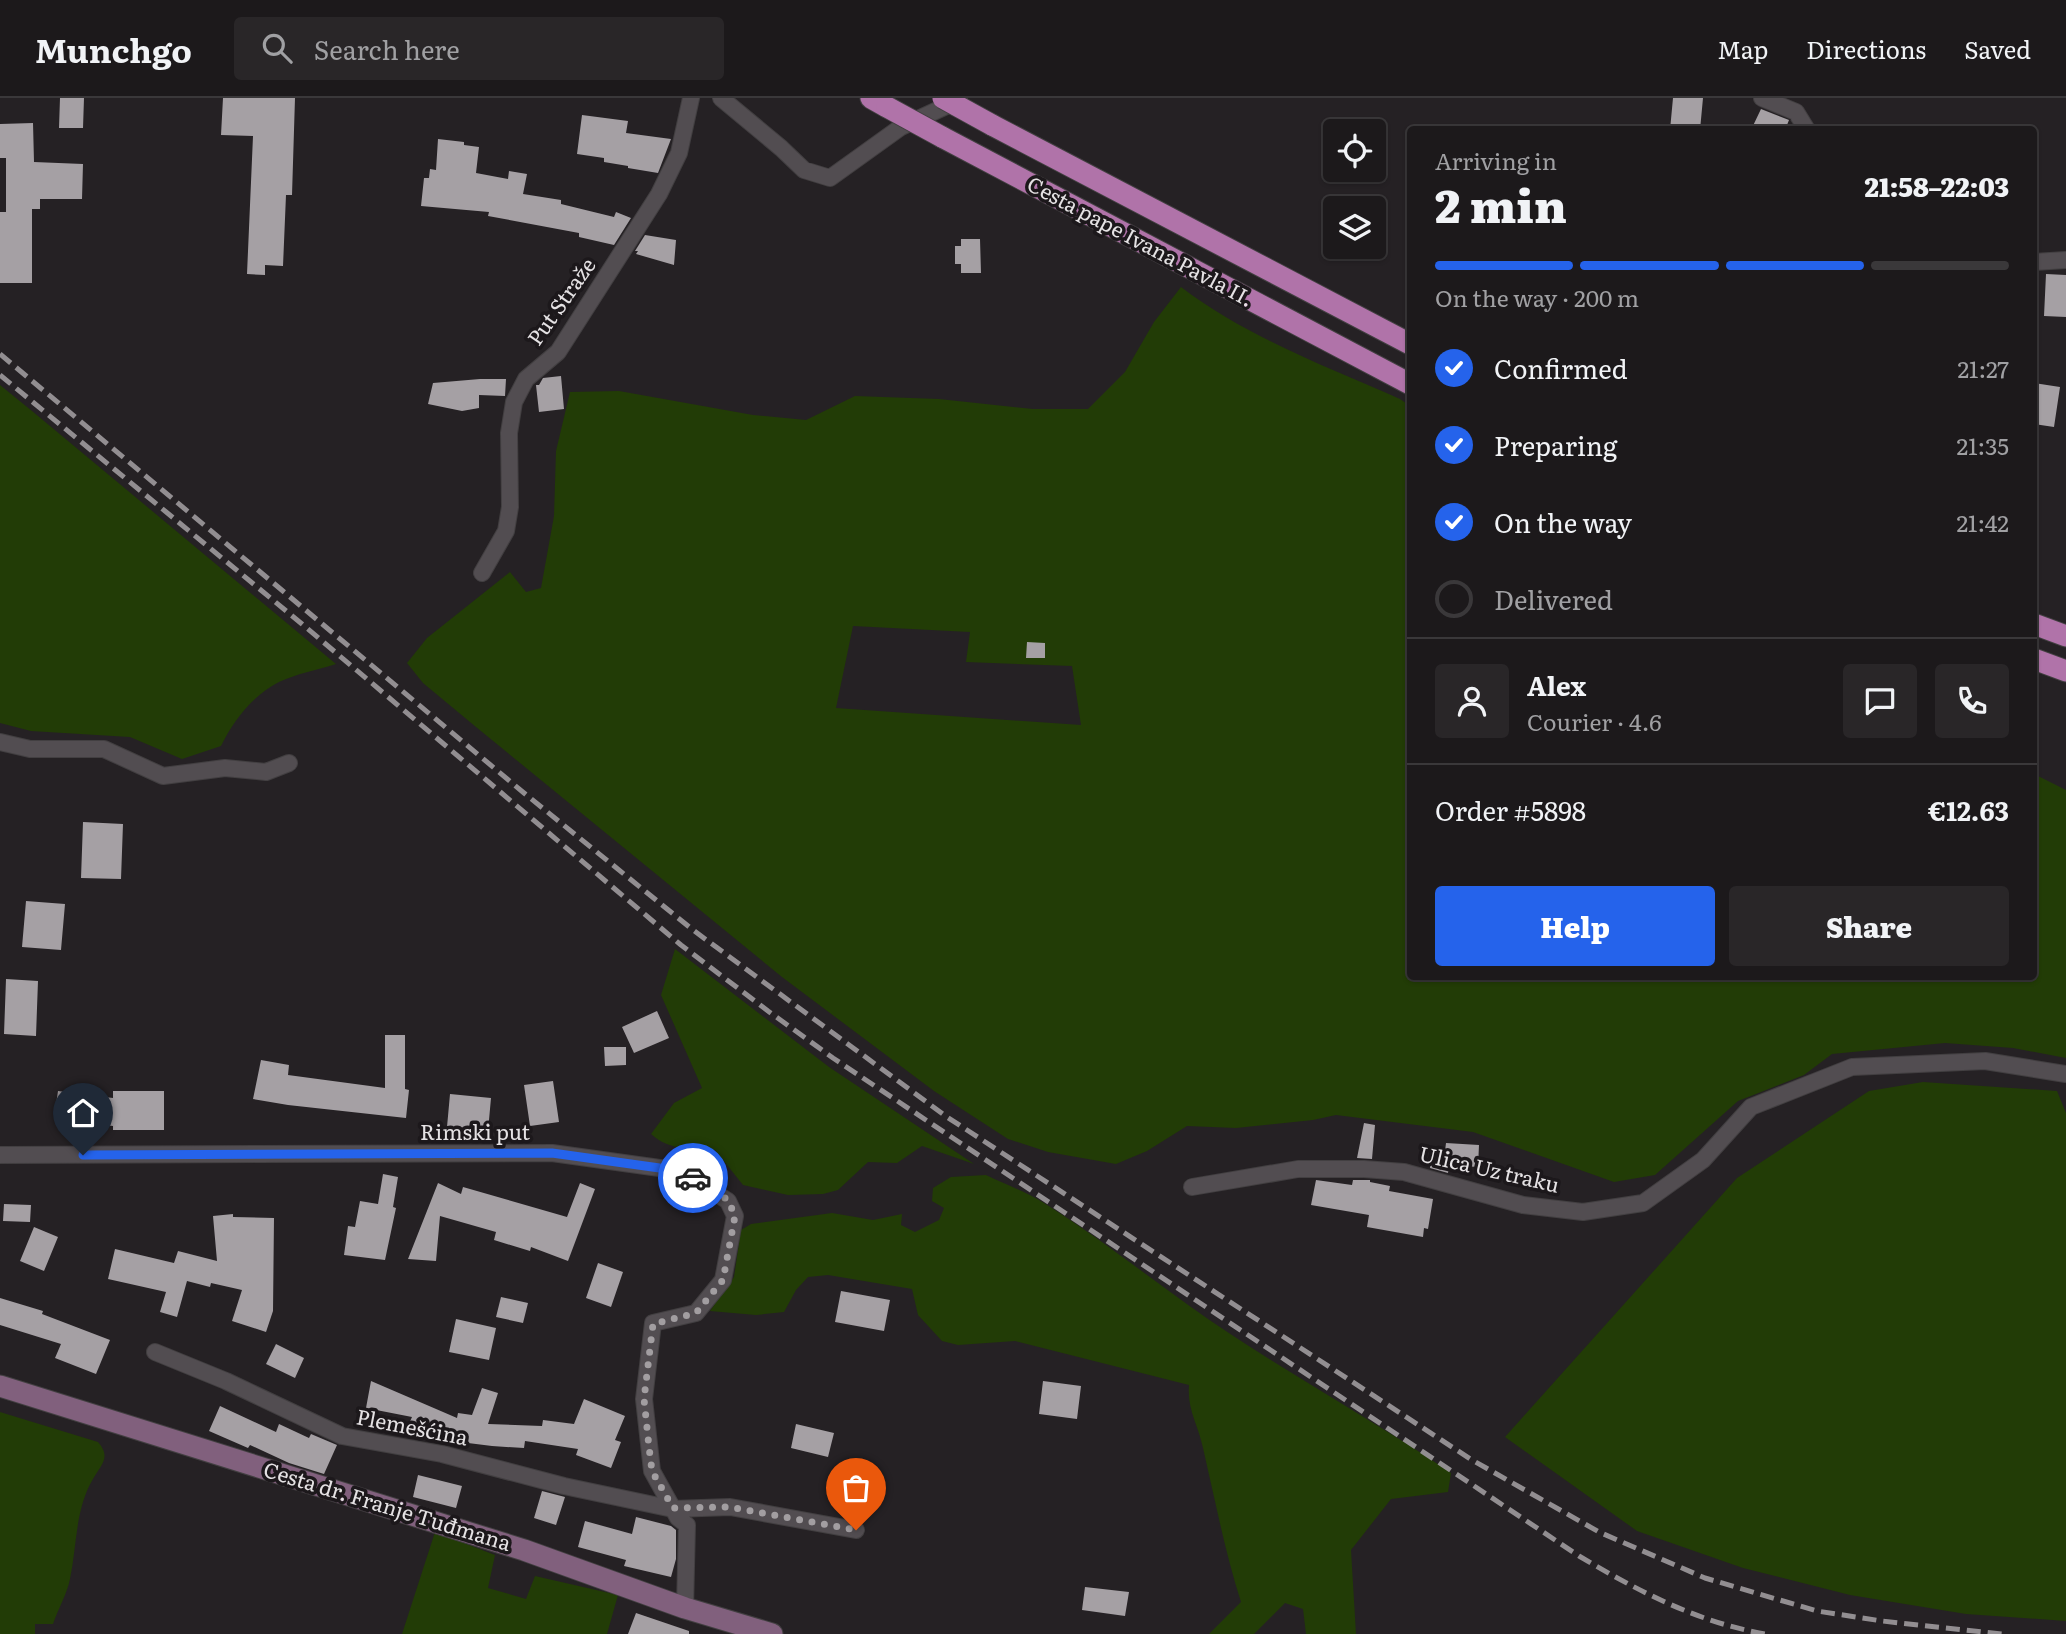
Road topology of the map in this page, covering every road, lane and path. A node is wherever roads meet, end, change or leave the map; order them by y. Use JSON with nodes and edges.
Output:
{"nodes":[{"id":1,"x":691,"y":98,"type":"edge"},
{"id":2,"x":721,"y":98,"type":"edge"},
{"id":3,"x":943,"y":98,"type":"edge"},
{"id":4,"x":962,"y":98,"type":"edge"},
{"id":5,"x":1762,"y":98,"type":"edge"},
{"id":6,"x":879,"y":102,"type":"edge"},
{"id":7,"x":1805,"y":126,"type":"edge"},
{"id":8,"x":2066,"y":260,"type":"edge"},
{"id":9,"x":2037,"y":262,"type":"edge"},
{"id":10,"x":1407,"y":342,"type":"edge"},
{"id":11,"x":1407,"y":382,"type":"edge"},
{"id":12,"x":482,"y":573,"type":"dead end"},
{"id":13,"x":2037,"y":625,"type":"edge"},
{"id":14,"x":2066,"y":636,"type":"edge"},
{"id":15,"x":2037,"y":660,"type":"edge"},
{"id":16,"x":2066,"y":671,"type":"edge"},
{"id":17,"x":0,"y":742,"type":"edge"},
{"id":18,"x":289,"y":763,"type":"dead end"},
{"id":19,"x":2066,"y":1074,"type":"edge"},
{"id":20,"x":0,"y":1155,"type":"edge"},
{"id":21,"x":1192,"y":1187,"type":"dead end"},
{"id":22,"x":155,"y":1352,"type":"dead end"},
{"id":23,"x":0,"y":1386,"type":"edge"},
{"id":24,"x":673,"y":1508,"type":"junction"},
{"id":25,"x":856,"y":1530,"type":"dead end"},
{"id":26,"x":685,"y":1608,"type":"junction"},
{"id":27,"x":772,"y":1634,"type":"edge"}],
"edges":[{"from":1,"to":12,"type":"street","name":"Put Straže"},
{"from":2,"to":4,"type":"street"},
{"from":3,"to":10,"type":"main road","name":"Cesta pape Ivana Pavla II.","bridge":true},
{"from":5,"to":7,"type":"street"},
{"from":6,"to":11,"type":"main road","name":"Cesta pape Ivana Pavla II.","bridge":true},
{"from":8,"to":9,"type":"street"},
{"from":13,"to":14,"type":"main road"},
{"from":15,"to":16,"type":"main road"},
{"from":17,"to":18,"type":"street"},
{"from":19,"to":21,"type":"street","name":"Ulica Uz traku"},
{"from":20,"to":24,"type":"street","name":"Rimski put"},
{"from":22,"to":24,"type":"street","name":"Plemešćina"},
{"from":23,"to":26,"type":"main road","name":"Cesta dr. Franje Tuđmana"},
{"from":24,"to":25,"type":"street","name":"Plemešćina"},
{"from":24,"to":26,"type":"street","name":"Rimski put"},
{"from":26,"to":27,"type":"main road","name":"Cesta dr. Franje Tuđmana"}]}
